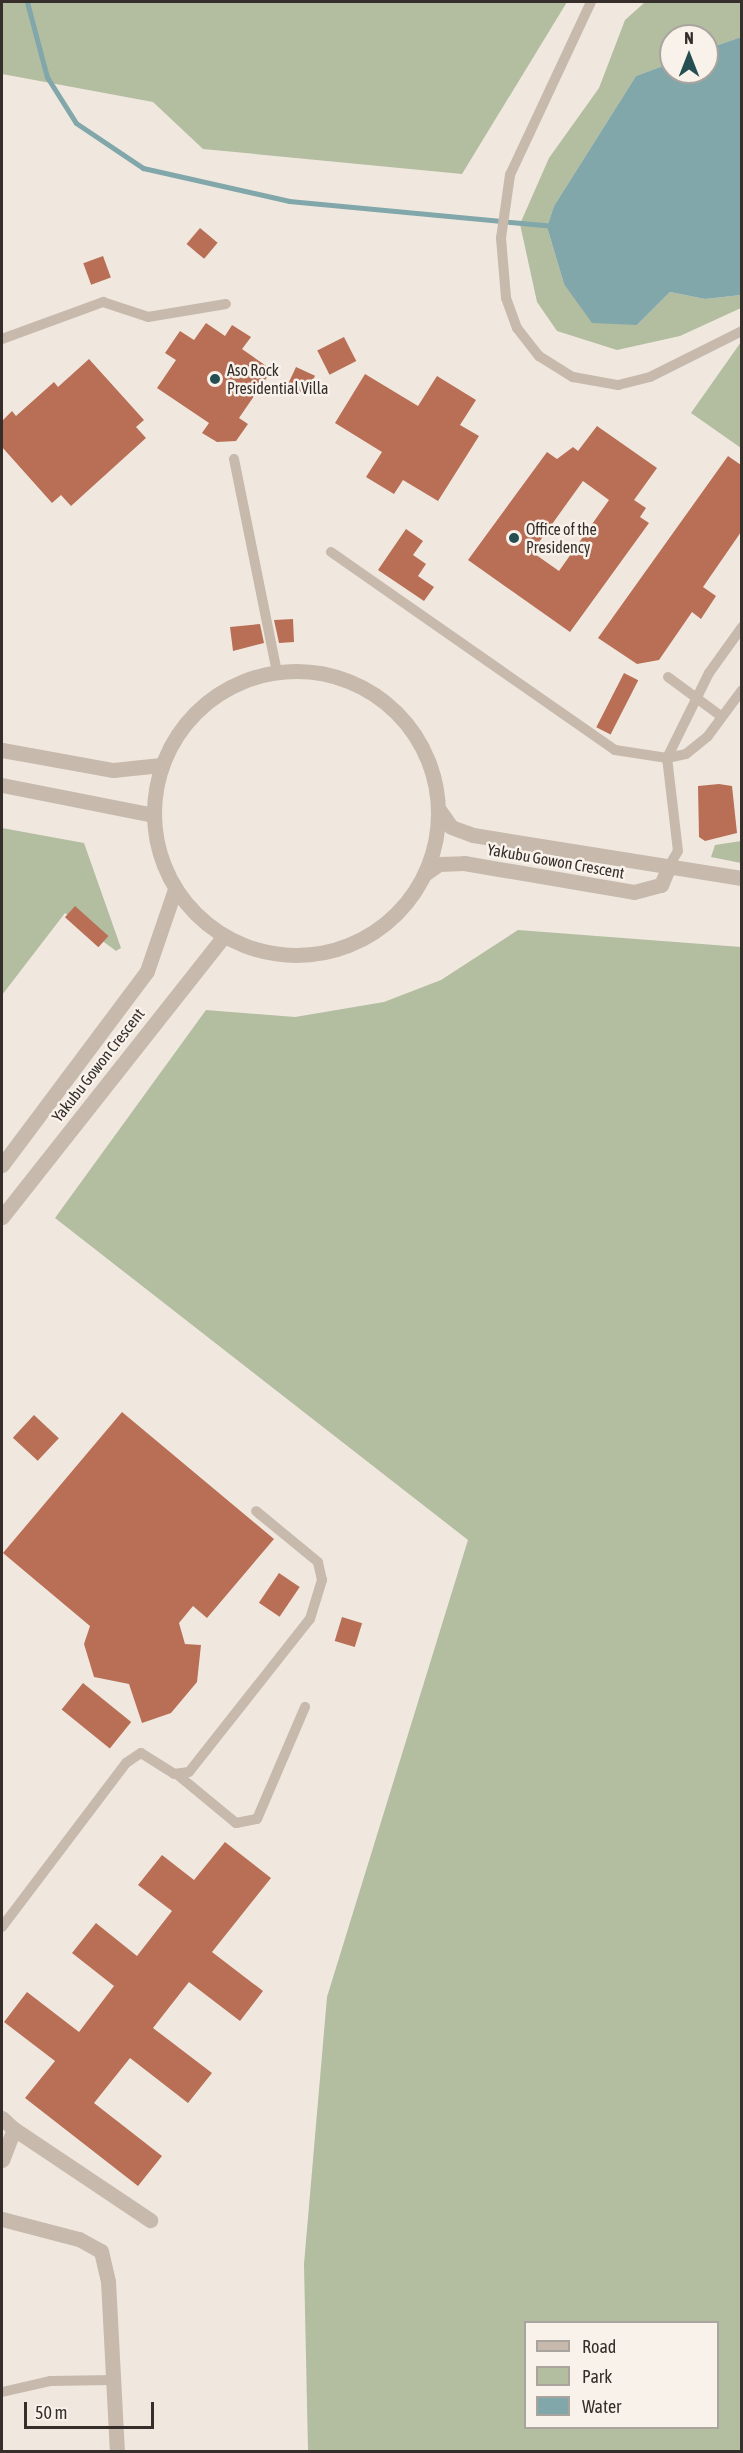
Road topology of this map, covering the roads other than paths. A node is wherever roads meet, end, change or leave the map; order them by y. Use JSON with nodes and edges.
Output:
{"nodes":[{"id":1,"x":591,"y":2,"type":"edge"},
{"id":2,"x":226,"y":304,"type":"dead end"},
{"id":3,"x":741,"y":331,"type":"edge"},
{"id":4,"x":2,"y":339,"type":"edge"},
{"id":5,"x":234,"y":459,"type":"dead end"},
{"id":6,"x":331,"y":552,"type":"dead end"},
{"id":7,"x":741,"y":627,"type":"edge"},
{"id":8,"x":277,"y":672,"type":"junction"},
{"id":9,"x":668,"y":677,"type":"dead end"},
{"id":10,"x":741,"y":690,"type":"edge"},
{"id":11,"x":695,"y":698,"type":"junction"},
{"id":12,"x":722,"y":717,"type":"junction"},
{"id":13,"x":2,"y":750,"type":"edge"},
{"id":14,"x":667,"y":758,"type":"junction"},
{"id":15,"x":161,"y":765,"type":"junction"},
{"id":16,"x":2,"y":785,"type":"edge"},
{"id":17,"x":440,"y":812,"type":"junction"},
{"id":18,"x":153,"y":815,"type":"junction"},
{"id":19,"x":669,"y":866,"type":"junction"},
{"id":20,"x":426,"y":873,"type":"junction"},
{"id":21,"x":741,"y":878,"type":"edge"},
{"id":22,"x":175,"y":889,"type":"junction"},
{"id":23,"x":224,"y":936,"type":"junction"},
{"id":24,"x":2,"y":1165,"type":"edge"},
{"id":25,"x":2,"y":1217,"type":"edge"},
{"id":26,"x":256,"y":1511,"type":"dead end"},
{"id":27,"x":305,"y":1707,"type":"dead end"},
{"id":28,"x":179,"y":1776,"type":"junction"},
{"id":29,"x":2,"y":1927,"type":"edge"},
{"id":30,"x":2,"y":2118,"type":"edge"},
{"id":31,"x":14,"y":2129,"type":"junction"},
{"id":32,"x":2,"y":2160,"type":"edge"},
{"id":33,"x":2,"y":2219,"type":"edge"},
{"id":34,"x":150,"y":2220,"type":"dead end"},
{"id":35,"x":114,"y":2380,"type":"junction"},
{"id":36,"x":2,"y":2392,"type":"edge"},
{"id":37,"x":117,"y":2451,"type":"edge"}],
"edges":[{"from":1,"to":3,"type":"lane"},
{"from":2,"to":4,"type":"lane"},
{"from":5,"to":8,"type":"lane"},
{"from":6,"to":14,"type":"lane"},
{"from":7,"to":11,"type":"lane"},
{"from":8,"to":15,"type":"street"},
{"from":8,"to":17,"type":"street"},
{"from":9,"to":11,"type":"lane"},
{"from":10,"to":12,"type":"lane"},
{"from":11,"to":12,"type":"lane"},
{"from":11,"to":14,"type":"lane"},
{"from":12,"to":14,"type":"lane"},
{"from":13,"to":15,"type":"street"},
{"from":14,"to":19,"type":"lane"},
{"from":15,"to":18,"type":"street"},
{"from":16,"to":18,"type":"street"},
{"from":17,"to":19,"type":"street","name":"Yakubu Gowon Crescent"},
{"from":17,"to":20,"type":"street"},
{"from":18,"to":22,"type":"street"},
{"from":19,"to":20,"type":"street","name":"Yakubu Gowon Crescent"},
{"from":19,"to":21,"type":"street","name":"Yakubu Gowon Crescent"},
{"from":20,"to":23,"type":"street"},
{"from":22,"to":23,"type":"street"},
{"from":22,"to":24,"type":"street"},
{"from":23,"to":25,"type":"street","name":"Yakubu Gowon Crescent"},
{"from":26,"to":28,"type":"lane"},
{"from":27,"to":28,"type":"lane"},
{"from":28,"to":29,"type":"lane"},
{"from":30,"to":31,"type":"street"},
{"from":31,"to":32,"type":"street"},
{"from":31,"to":34,"type":"street"},
{"from":33,"to":35,"type":"street"},
{"from":35,"to":36,"type":"lane"},
{"from":35,"to":37,"type":"street"}]}
